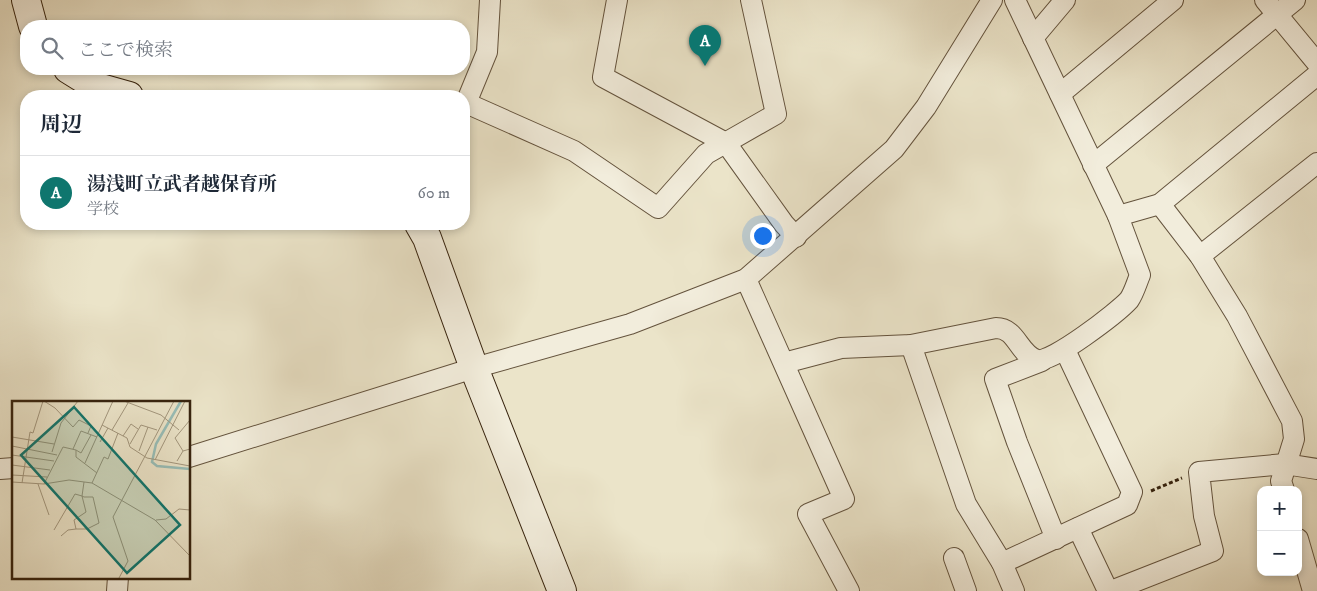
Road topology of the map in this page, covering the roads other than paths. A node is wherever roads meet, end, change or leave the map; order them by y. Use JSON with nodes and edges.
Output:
{"nodes":[{"id":1,"x":26,"y":0,"type":"edge"},
{"id":2,"x":490,"y":0,"type":"edge"},
{"id":3,"x":617,"y":0,"type":"edge"},
{"id":4,"x":751,"y":0,"type":"edge"},
{"id":5,"x":992,"y":0,"type":"edge"},
{"id":6,"x":1015,"y":0,"type":"edge"},
{"id":7,"x":1065,"y":0,"type":"edge"},
{"id":8,"x":1173,"y":0,"type":"edge"},
{"id":9,"x":1295,"y":0,"type":"edge"},
{"id":10,"x":1271,"y":7,"type":"edge"},
{"id":11,"x":32,"y":20,"type":"edge"},
{"id":12,"x":1033,"y":38,"type":"junction"},
{"id":13,"x":1317,"y":63,"type":"edge"},
{"id":14,"x":78,"y":75,"type":"edge"},
{"id":15,"x":1317,"y":75,"type":"edge"},
{"id":16,"x":108,"y":90,"type":"edge"},
{"id":17,"x":470,"y":92,"type":"edge"},
{"id":18,"x":1060,"y":94,"type":"junction"},
{"id":19,"x":470,"y":104,"type":"edge"},
{"id":20,"x":726,"y":143,"type":"junction"},
{"id":21,"x":1317,"y":163,"type":"edge"},
{"id":22,"x":1094,"y":165,"type":"junction"},
{"id":23,"x":1160,"y":204,"type":"junction"},
{"id":24,"x":1118,"y":216,"type":"junction"},
{"id":25,"x":422,"y":230,"type":"edge"},
{"id":26,"x":796,"y":236,"type":"junction"},
{"id":27,"x":1200,"y":256,"type":"junction"},
{"id":28,"x":746,"y":279,"type":"junction"},
{"id":29,"x":911,"y":345,"type":"junction"},
{"id":30,"x":1065,"y":350,"type":"junction"},
{"id":31,"x":1042,"y":360,"type":"junction"},
{"id":32,"x":784,"y":364,"type":"junction"},
{"id":33,"x":474,"y":368,"type":"junction"},
{"id":34,"x":190,"y":457,"type":"edge"},
{"id":35,"x":1285,"y":464,"type":"junction"},
{"id":36,"x":1317,"y":469,"type":"edge"},
{"id":37,"x":1283,"y":486,"type":"edge"},
{"id":38,"x":1078,"y":528,"type":"junction"},
{"id":39,"x":1056,"y":539,"type":"junction"},
{"id":40,"x":1302,"y":553,"type":"edge"},
{"id":41,"x":954,"y":558,"type":"dead end"},
{"id":42,"x":1002,"y":563,"type":"junction"},
{"id":43,"x":118,"y":578,"type":"edge"},
{"id":44,"x":117,"y":591,"type":"edge"},
{"id":45,"x":562,"y":591,"type":"edge"},
{"id":46,"x":848,"y":591,"type":"edge"},
{"id":47,"x":966,"y":591,"type":"edge"},
{"id":48,"x":1014,"y":591,"type":"edge"},
{"id":49,"x":1110,"y":591,"type":"edge"},
{"id":50,"x":1313,"y":591,"type":"edge"}],
"edges":[{"from":1,"to":11,"type":"street"},
{"from":2,"to":17,"type":"street"},
{"from":3,"to":20,"type":"street"},
{"from":4,"to":20,"type":"street"},
{"from":5,"to":26,"type":"street"},
{"from":6,"to":12,"type":"street"},
{"from":7,"to":12,"type":"street"},
{"from":8,"to":18,"type":"street"},
{"from":9,"to":10,"type":"street"},
{"from":10,"to":13,"type":"street"},
{"from":10,"to":22,"type":"street"},
{"from":12,"to":18,"type":"street"},
{"from":14,"to":16,"type":"street"},
{"from":15,"to":23,"type":"street"},
{"from":18,"to":22,"type":"street"},
{"from":19,"to":20,"type":"street"},
{"from":20,"to":26,"type":"street"},
{"from":21,"to":27,"type":"street"},
{"from":22,"to":24,"type":"street"},
{"from":23,"to":24,"type":"street"},
{"from":23,"to":27,"type":"street"},
{"from":24,"to":30,"type":"street"},
{"from":25,"to":33,"type":"street"},
{"from":26,"to":28,"type":"street"},
{"from":27,"to":35,"type":"street"},
{"from":28,"to":32,"type":"street"},
{"from":28,"to":33,"type":"street"},
{"from":29,"to":31,"type":"street"},
{"from":29,"to":32,"type":"street"},
{"from":29,"to":42,"type":"street"},
{"from":30,"to":31,"type":"street"},
{"from":30,"to":38,"type":"street"},
{"from":31,"to":39,"type":"street"},
{"from":32,"to":46,"type":"street"},
{"from":33,"to":34,"type":"street"},
{"from":33,"to":45,"type":"street"},
{"from":35,"to":36,"type":"street"},
{"from":35,"to":37,"type":"street"},
{"from":35,"to":49,"type":"street"},
{"from":38,"to":39,"type":"street"},
{"from":38,"to":49,"type":"street"},
{"from":39,"to":42,"type":"street"},
{"from":40,"to":50,"type":"street"},
{"from":41,"to":47,"type":"street"},
{"from":42,"to":48,"type":"street"},
{"from":43,"to":44,"type":"street"}]}
